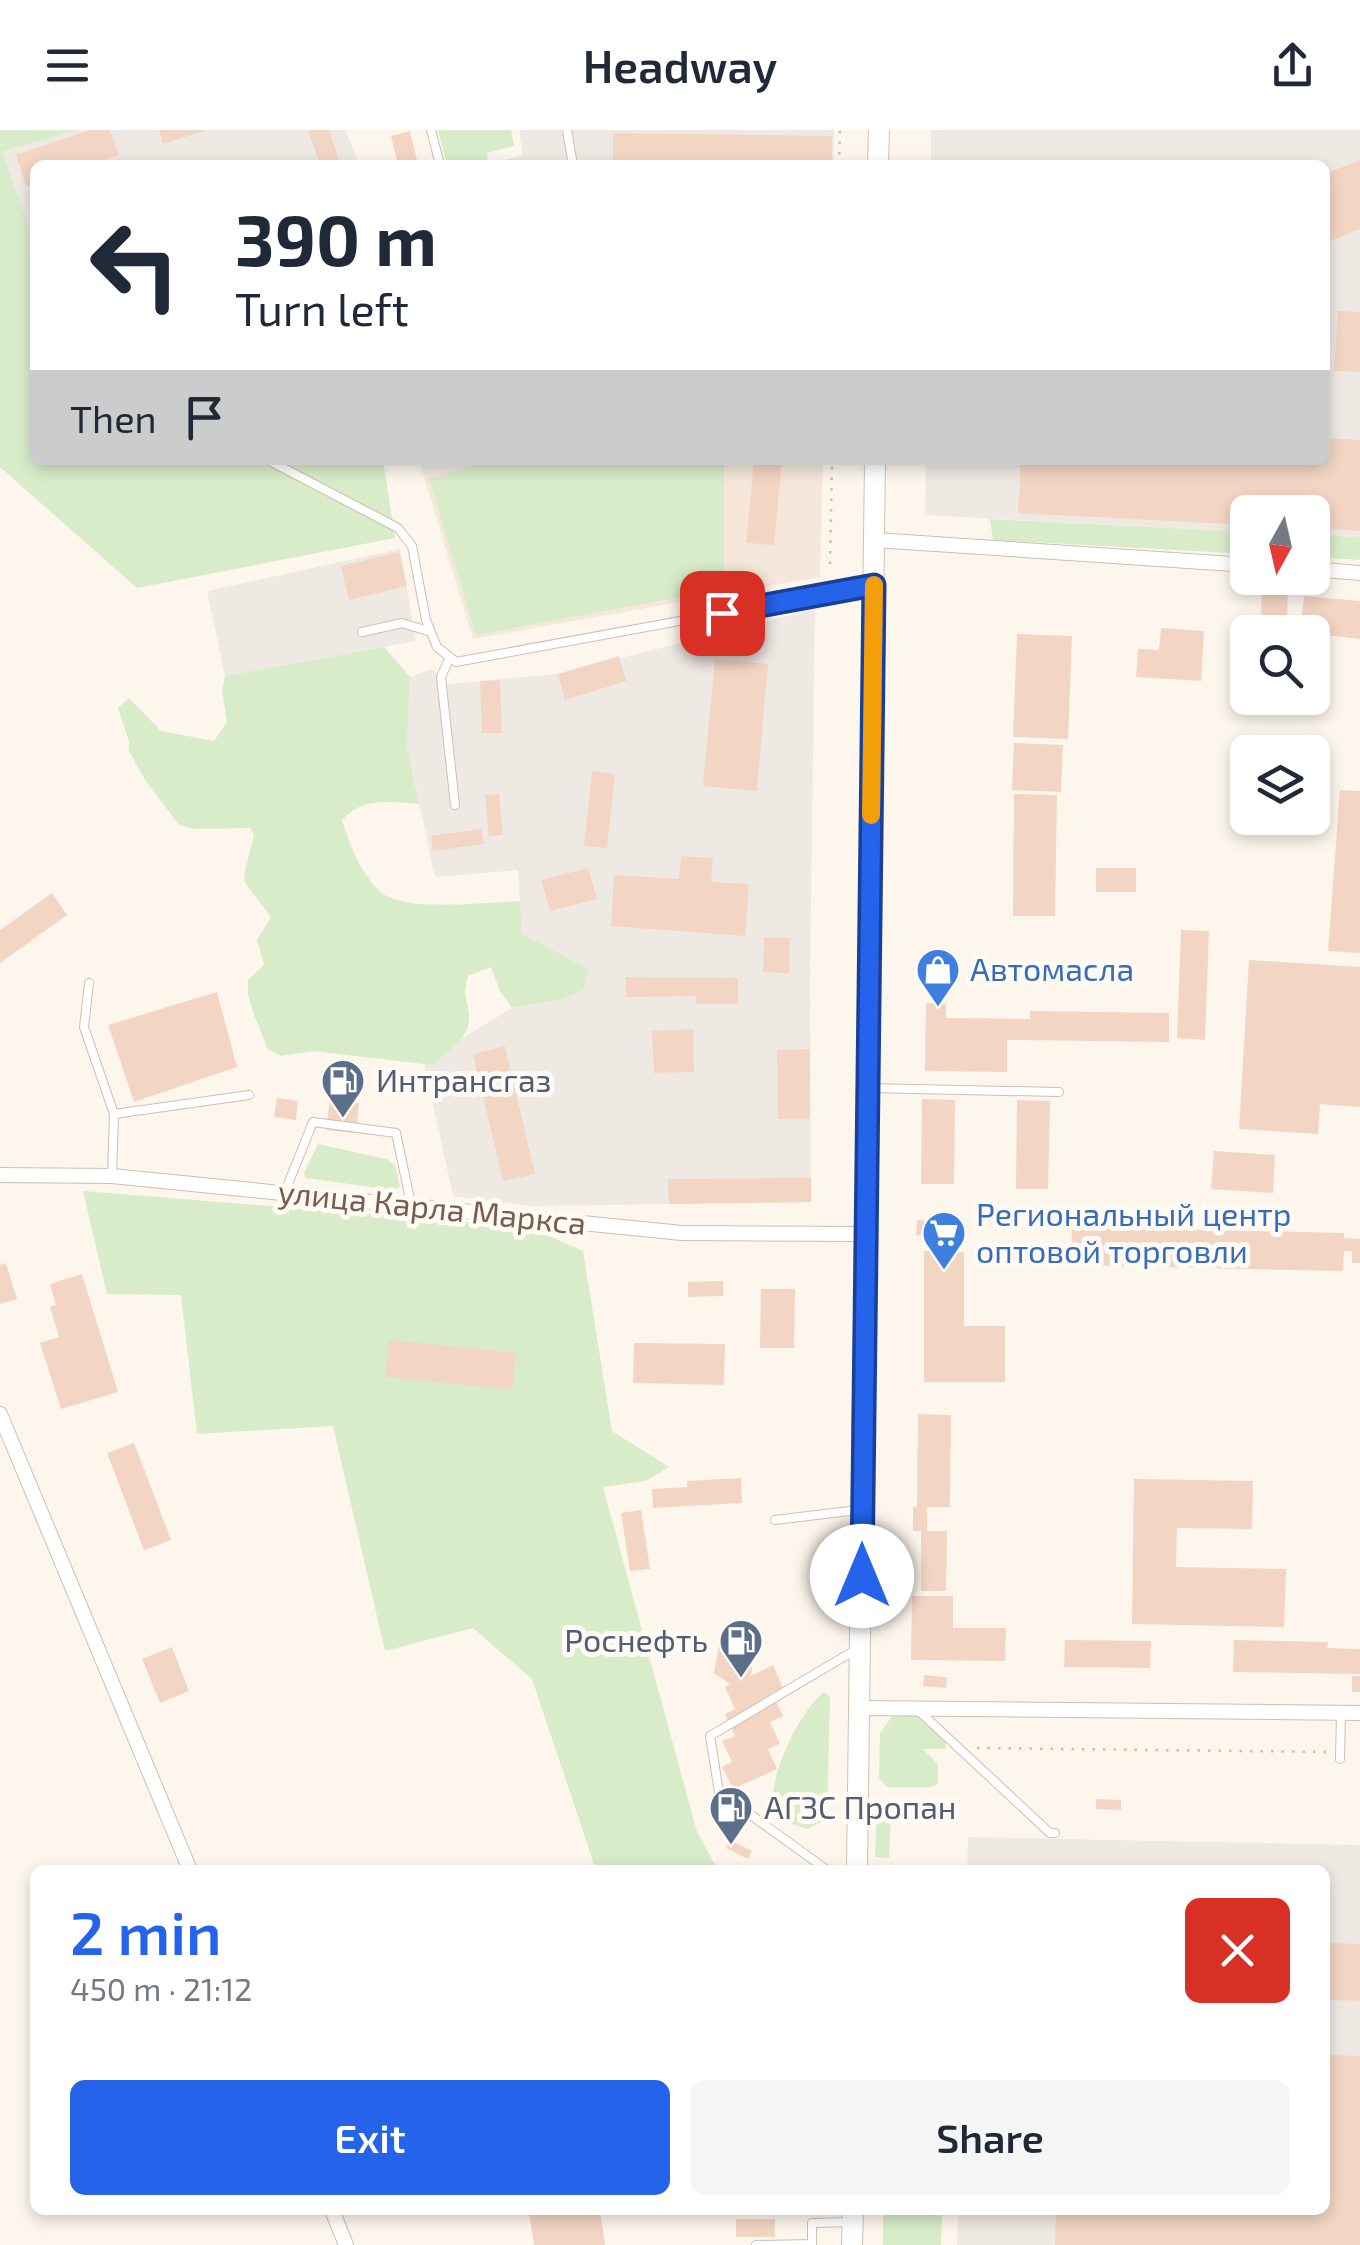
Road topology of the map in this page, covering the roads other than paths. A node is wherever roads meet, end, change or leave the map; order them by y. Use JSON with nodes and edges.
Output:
{"nodes":[{"id":1,"x":431,"y":130,"type":"edge"},
{"id":2,"x":566,"y":130,"type":"edge"},
{"id":3,"x":879,"y":130,"type":"edge"},
{"id":4,"x":439,"y":160,"type":"edge"},
{"id":5,"x":572,"y":160,"type":"edge"},
{"id":6,"x":878,"y":160,"type":"edge"},
{"id":7,"x":278,"y":465,"type":"edge"},
{"id":8,"x":875,"y":465,"type":"edge"},
{"id":9,"x":875,"y":540,"type":"junction"},
{"id":10,"x":1230,"y":564,"type":"edge"},
{"id":11,"x":1330,"y":571,"type":"edge"},
{"id":12,"x":1360,"y":573,"type":"edge"},
{"id":13,"x":874,"y":585,"type":"junction"},
{"id":14,"x":362,"y":632,"type":"dead end"},
{"id":15,"x":431,"y":632,"type":"junction"},
{"id":16,"x":450,"y":657,"type":"junction"},
{"id":17,"x":454,"y":805,"type":"dead end"},
{"id":18,"x":89,"y":983,"type":"dead end"},
{"id":19,"x":867,"y":1088,"type":"junction"},
{"id":20,"x":1059,"y":1092,"type":"dead end"},
{"id":21,"x":248,"y":1095,"type":"dead end"},
{"id":22,"x":114,"y":1114,"type":"junction"},
{"id":23,"x":0,"y":1174,"type":"edge"},
{"id":24,"x":112,"y":1176,"type":"junction"},
{"id":25,"x":284,"y":1194,"type":"junction"},
{"id":26,"x":411,"y":1204,"type":"junction"},
{"id":27,"x":865,"y":1234,"type":"junction"},
{"id":28,"x":0,"y":1414,"type":"edge"},
{"id":29,"x":863,"y":1509,"type":"junction"},
{"id":30,"x":775,"y":1520,"type":"dead end"},
{"id":31,"x":861,"y":1647,"type":"junction"},
{"id":32,"x":860,"y":1708,"type":"junction"},
{"id":33,"x":916,"y":1708,"type":"junction"},
{"id":34,"x":1341,"y":1713,"type":"junction"},
{"id":35,"x":1360,"y":1713,"type":"edge"},
{"id":36,"x":1341,"y":1756,"type":"road end"},
{"id":37,"x":1055,"y":1833,"type":"dead end"},
{"id":38,"x":188,"y":1865,"type":"edge"},
{"id":39,"x":819,"y":1865,"type":"edge"},
{"id":40,"x":857,"y":1865,"type":"edge"},
{"id":41,"x":334,"y":2215,"type":"edge"},
{"id":42,"x":853,"y":2216,"type":"edge"},
{"id":43,"x":812,"y":2244,"type":"edge"},
{"id":44,"x":346,"y":2245,"type":"edge"},
{"id":45,"x":756,"y":2245,"type":"edge"},
{"id":46,"x":852,"y":2245,"type":"edge"}],
"edges":[{"from":1,"to":4,"type":"lane"},
{"from":2,"to":5,"type":"lane"},
{"from":3,"to":6,"type":"main road"},
{"from":7,"to":15,"type":"lane"},
{"from":8,"to":9,"type":"main road"},
{"from":9,"to":10,"type":"street"},
{"from":9,"to":13,"type":"main road"},
{"from":11,"to":12,"type":"street"},
{"from":13,"to":16,"type":"lane"},
{"from":13,"to":19,"type":"main road"},
{"from":14,"to":15,"type":"lane"},
{"from":15,"to":16,"type":"lane"},
{"from":16,"to":17,"type":"lane"},
{"from":18,"to":22,"type":"lane"},
{"from":19,"to":20,"type":"lane"},
{"from":19,"to":27,"type":"main road"},
{"from":21,"to":22,"type":"lane"},
{"from":22,"to":24,"type":"lane"},
{"from":23,"to":24,"type":"street","name":"улица Карла Маркса"},
{"from":24,"to":25,"type":"street","name":"улица Карла Маркса"},
{"from":25,"to":26,"type":"street","name":"улица Карла Маркса"},
{"from":25,"to":26,"type":"lane"},
{"from":26,"to":27,"type":"street","name":"улица Карла Маркса"},
{"from":27,"to":29,"type":"main road"},
{"from":28,"to":38,"type":"street"},
{"from":29,"to":30,"type":"lane"},
{"from":29,"to":31,"type":"main road"},
{"from":31,"to":32,"type":"main road"},
{"from":31,"to":39,"type":"lane"},
{"from":32,"to":33,"type":"street"},
{"from":32,"to":40,"type":"main road"},
{"from":33,"to":34,"type":"street"},
{"from":33,"to":37,"type":"lane"},
{"from":34,"to":35,"type":"street"},
{"from":34,"to":36,"type":"lane"},
{"from":41,"to":44,"type":"street"},
{"from":42,"to":43,"type":"lane"},
{"from":42,"to":46,"type":"main road"},
{"from":43,"to":45,"type":"lane"}]}
